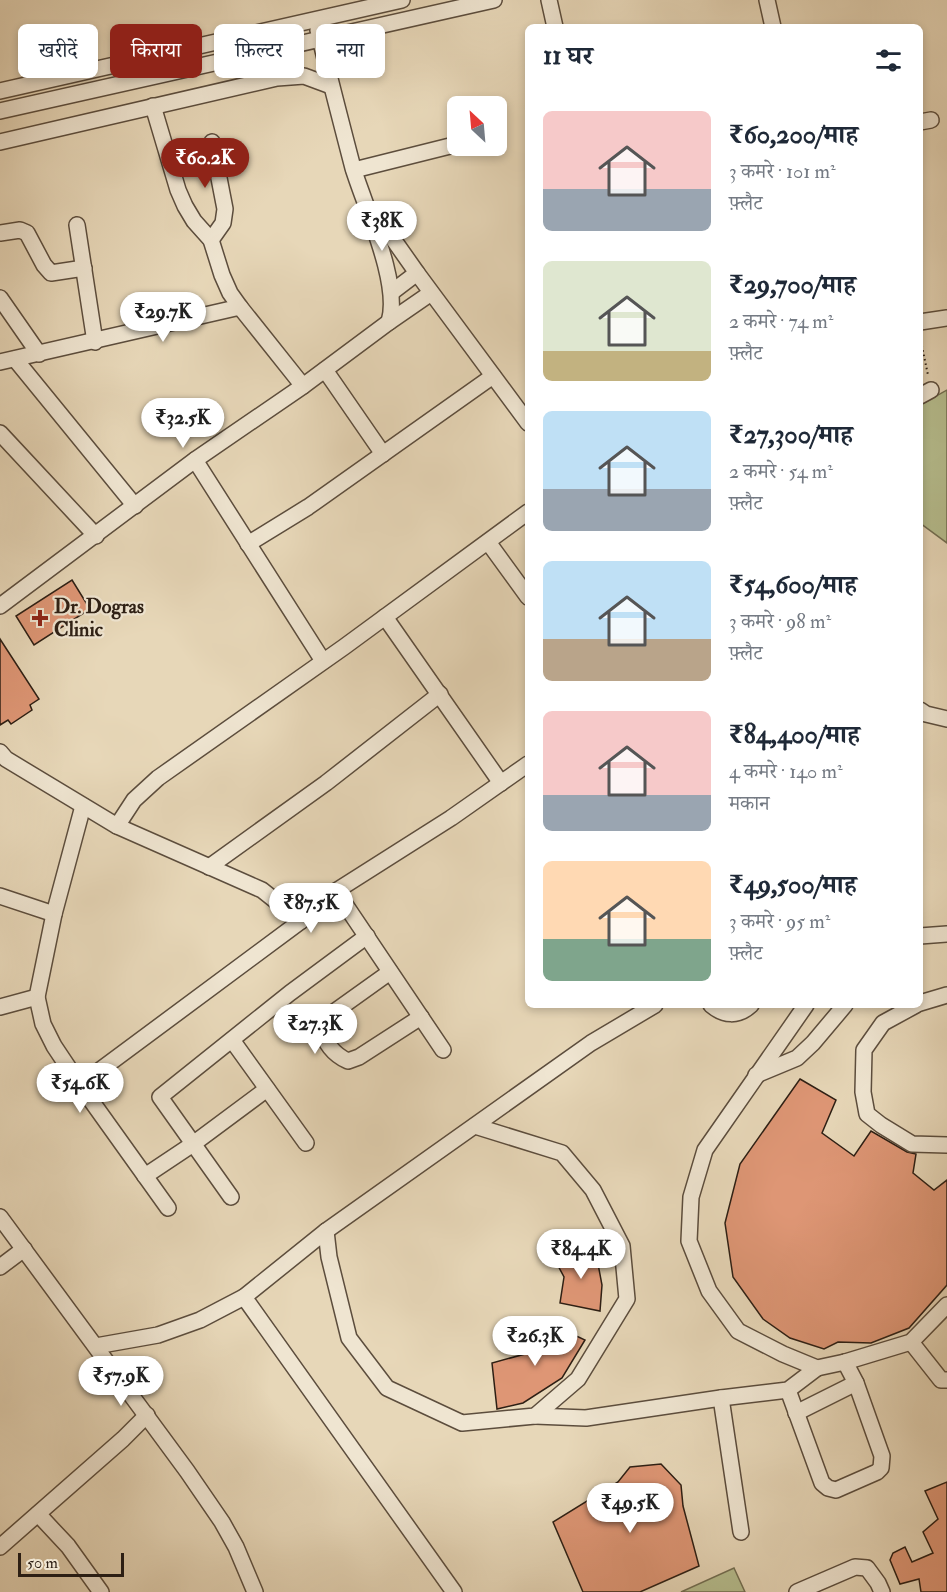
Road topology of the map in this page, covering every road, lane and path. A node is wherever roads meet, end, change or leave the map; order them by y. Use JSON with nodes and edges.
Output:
{"nodes":[{"id":1,"x":401,"y":0,"type":"edge"},
{"id":2,"x":494,"y":0,"type":"edge"},
{"id":3,"x":549,"y":0,"type":"edge"},
{"id":4,"x":767,"y":0,"type":"edge"},
{"id":5,"x":316,"y":20,"type":"junction"},
{"id":6,"x":317,"y":24,"type":"edge"},
{"id":7,"x":384,"y":24,"type":"edge"},
{"id":8,"x":554,"y":24,"type":"edge"},
{"id":9,"x":772,"y":24,"type":"edge"},
{"id":10,"x":316,"y":39,"type":"edge"},
{"id":11,"x":329,"y":78,"type":"edge"},
{"id":12,"x":331,"y":86,"type":"junction"},
{"id":13,"x":0,"y":91,"type":"edge"},
{"id":14,"x":153,"y":106,"type":"junction"},
{"id":15,"x":0,"y":111,"type":"edge"},
{"id":16,"x":0,"y":142,"type":"edge"},
{"id":17,"x":212,"y":142,"type":"dead end"},
{"id":18,"x":447,"y":147,"type":"edge"},
{"id":19,"x":354,"y":170,"type":"junction"},
{"id":20,"x":361,"y":192,"type":"junction"},
{"id":21,"x":77,"y":225,"type":"dead end"},
{"id":22,"x":0,"y":233,"type":"edge"},
{"id":23,"x":211,"y":240,"type":"junction"},
{"id":24,"x":84,"y":268,"type":"junction"},
{"id":25,"x":417,"y":273,"type":"junction"},
{"id":26,"x":392,"y":292,"type":"junction"},
{"id":27,"x":431,"y":293,"type":"junction"},
{"id":28,"x":0,"y":298,"type":"edge"},
{"id":29,"x":240,"y":307,"type":"junction"},
{"id":30,"x":947,"y":318,"type":"edge"},
{"id":31,"x":389,"y":322,"type":"junction"},
{"id":32,"x":923,"y":322,"type":"edge"},
{"id":33,"x":95,"y":342,"type":"junction"},
{"id":34,"x":39,"y":354,"type":"junction"},
{"id":35,"x":8,"y":361,"type":"edge"},
{"id":36,"x":923,"y":369,"type":"edge"},
{"id":37,"x":325,"y":370,"type":"junction"},
{"id":38,"x":493,"y":376,"type":"junction"},
{"id":39,"x":303,"y":386,"type":"junction"},
{"id":40,"x":925,"y":393,"type":"edge"},
{"id":41,"x":525,"y":419,"type":"edge"},
{"id":42,"x":0,"y":433,"type":"edge"},
{"id":43,"x":383,"y":454,"type":"junction"},
{"id":44,"x":195,"y":460,"type":"junction"},
{"id":45,"x":135,"y":506,"type":"junction"},
{"id":46,"x":525,"y":514,"type":"edge"},
{"id":47,"x":96,"y":536,"type":"junction"},
{"id":48,"x":488,"y":542,"type":"junction"},
{"id":49,"x":248,"y":544,"type":"junction"},
{"id":50,"x":525,"y":593,"type":"edge"},
{"id":51,"x":0,"y":606,"type":"edge"},
{"id":52,"x":386,"y":617,"type":"junction"},
{"id":53,"x":323,"y":662,"type":"junction"},
{"id":54,"x":440,"y":694,"type":"junction"},
{"id":55,"x":923,"y":712,"type":"edge"},
{"id":56,"x":947,"y":719,"type":"edge"},
{"id":57,"x":0,"y":752,"type":"edge"},
{"id":58,"x":525,"y":766,"type":"edge"},
{"id":59,"x":501,"y":783,"type":"junction"},
{"id":60,"x":84,"y":806,"type":"junction"},
{"id":61,"x":117,"y":826,"type":"junction"},
{"id":62,"x":209,"y":867,"type":"junction"},
{"id":63,"x":336,"y":891,"type":"junction"},
{"id":64,"x":0,"y":896,"type":"edge"},
{"id":65,"x":54,"y":914,"type":"junction"},
{"id":66,"x":301,"y":921,"type":"junction"},
{"id":67,"x":367,"y":936,"type":"junction"},
{"id":68,"x":390,"y":972,"type":"junction"},
{"id":69,"x":947,"y":995,"type":"edge"},
{"id":70,"x":37,"y":997,"type":"junction"},
{"id":71,"x":923,"y":1002,"type":"edge"},
{"id":72,"x":0,"y":1007,"type":"edge"},
{"id":73,"x":650,"y":1008,"type":"edge"},
{"id":74,"x":716,"y":1008,"type":"edge"},
{"id":75,"x":747,"y":1008,"type":"edge"},
{"id":76,"x":804,"y":1008,"type":"edge"},
{"id":77,"x":842,"y":1008,"type":"edge"},
{"id":78,"x":911,"y":1008,"type":"edge"},
{"id":79,"x":421,"y":1017,"type":"junction"},
{"id":80,"x":232,"y":1040,"type":"junction"},
{"id":81,"x":443,"y":1050,"type":"dead end"},
{"id":82,"x":756,"y":1075,"type":"junction"},
{"id":83,"x":80,"y":1085,"type":"junction"},
{"id":84,"x":267,"y":1089,"type":"junction"},
{"id":85,"x":475,"y":1126,"type":"junction"},
{"id":86,"x":306,"y":1143,"type":"dead end"},
{"id":87,"x":193,"y":1144,"type":"junction"},
{"id":88,"x":947,"y":1145,"type":"edge"},
{"id":89,"x":145,"y":1176,"type":"junction"},
{"id":90,"x":231,"y":1197,"type":"dead end"},
{"id":91,"x":168,"y":1209,"type":"dead end"},
{"id":92,"x":0,"y":1216,"type":"edge"},
{"id":93,"x":326,"y":1231,"type":"junction"},
{"id":94,"x":24,"y":1249,"type":"junction"},
{"id":95,"x":0,"y":1267,"type":"edge"},
{"id":96,"x":244,"y":1298,"type":"junction"},
{"id":97,"x":947,"y":1305,"type":"edge"},
{"id":98,"x":911,"y":1342,"type":"junction"},
{"id":99,"x":96,"y":1346,"type":"junction"},
{"id":100,"x":845,"y":1362,"type":"junction"},
{"id":101,"x":817,"y":1368,"type":"junction"},
{"id":102,"x":947,"y":1380,"type":"edge"},
{"id":103,"x":856,"y":1383,"type":"junction"},
{"id":104,"x":788,"y":1390,"type":"junction"},
{"id":105,"x":721,"y":1398,"type":"junction"},
{"id":106,"x":796,"y":1413,"type":"junction"},
{"id":107,"x":147,"y":1415,"type":"junction"},
{"id":108,"x":535,"y":1416,"type":"junction"},
{"id":109,"x":38,"y":1514,"type":"junction"},
{"id":110,"x":741,"y":1532,"type":"dead end"},
{"id":111,"x":0,"y":1547,"type":"edge"},
{"id":112,"x":101,"y":1592,"type":"edge"},
{"id":113,"x":255,"y":1592,"type":"edge"},
{"id":114,"x":454,"y":1592,"type":"edge"},
{"id":115,"x":796,"y":1592,"type":"edge"},
{"id":116,"x":882,"y":1592,"type":"edge"}],
"edges":[{"from":1,"to":5,"type":"street"},
{"from":2,"to":7,"type":"street"},
{"from":3,"to":8,"type":"street"},
{"from":4,"to":9,"type":"street"},
{"from":5,"to":6,"type":"street"},
{"from":5,"to":13,"type":"street"},
{"from":10,"to":15,"type":"street"},
{"from":11,"to":12,"type":"street"},
{"from":12,"to":14,"type":"street"},
{"from":12,"to":19,"type":"street"},
{"from":14,"to":16,"type":"street"},
{"from":14,"to":23,"type":"street"},
{"from":17,"to":23,"type":"street"},
{"from":18,"to":19,"type":"street"},
{"from":19,"to":20,"type":"street"},
{"from":20,"to":25,"type":"street"},
{"from":20,"to":26,"type":"street"},
{"from":21,"to":24,"type":"street"},
{"from":22,"to":24,"type":"street"},
{"from":23,"to":29,"type":"street"},
{"from":24,"to":33,"type":"street"},
{"from":25,"to":26,"type":"street"},
{"from":25,"to":27,"type":"street"},
{"from":26,"to":31,"type":"street"},
{"from":27,"to":31,"type":"street"},
{"from":27,"to":38,"type":"street"},
{"from":28,"to":34,"type":"street"},
{"from":29,"to":33,"type":"street"},
{"from":29,"to":39,"type":"street"},
{"from":30,"to":32,"type":"street"},
{"from":31,"to":37,"type":"street"},
{"from":33,"to":34,"type":"street"},
{"from":34,"to":35,"type":"street"},
{"from":35,"to":45,"type":"street"},
{"from":36,"to":40,"type":"path"},
{"from":37,"to":39,"type":"street"},
{"from":37,"to":43,"type":"street"},
{"from":38,"to":41,"type":"street"},
{"from":38,"to":43,"type":"street"},
{"from":39,"to":44,"type":"street"},
{"from":42,"to":47,"type":"street"},
{"from":43,"to":49,"type":"street"},
{"from":44,"to":45,"type":"street"},
{"from":44,"to":49,"type":"street"},
{"from":45,"to":47,"type":"street"},
{"from":46,"to":48,"type":"street"},
{"from":47,"to":51,"type":"street"},
{"from":48,"to":50,"type":"street"},
{"from":48,"to":52,"type":"street"},
{"from":49,"to":53,"type":"street"},
{"from":52,"to":53,"type":"street"},
{"from":52,"to":54,"type":"street"},
{"from":53,"to":61,"type":"street"},
{"from":54,"to":59,"type":"street"},
{"from":54,"to":62,"type":"street"},
{"from":55,"to":56,"type":"street"},
{"from":57,"to":60,"type":"street"},
{"from":58,"to":59,"type":"street"},
{"from":59,"to":63,"type":"street"},
{"from":60,"to":61,"type":"street"},
{"from":60,"to":65,"type":"street"},
{"from":61,"to":62,"type":"street"},
{"from":62,"to":66,"type":"street"},
{"from":63,"to":66,"type":"street"},
{"from":63,"to":67,"type":"street"},
{"from":64,"to":65,"type":"street"},
{"from":65,"to":70,"type":"street"},
{"from":66,"to":83,"type":"street"},
{"from":67,"to":68,"type":"street"},
{"from":67,"to":80,"type":"street"},
{"from":68,"to":79,"type":"street"},
{"from":68,"to":79,"type":"street"},
{"from":69,"to":71,"type":"street"},
{"from":70,"to":72,"type":"street"},
{"from":70,"to":83,"type":"street"},
{"from":73,"to":85,"type":"street"},
{"from":74,"to":75,"type":"street"},
{"from":76,"to":82,"type":"street"},
{"from":77,"to":82,"type":"street"},
{"from":78,"to":88,"type":"street"},
{"from":79,"to":81,"type":"street"},
{"from":80,"to":84,"type":"street"},
{"from":80,"to":87,"type":"street"},
{"from":82,"to":101,"type":"street"},
{"from":83,"to":89,"type":"street"},
{"from":84,"to":86,"type":"street"},
{"from":84,"to":87,"type":"street"},
{"from":85,"to":93,"type":"street"},
{"from":85,"to":108,"type":"street"},
{"from":87,"to":89,"type":"street"},
{"from":87,"to":90,"type":"street"},
{"from":89,"to":91,"type":"street"},
{"from":92,"to":94,"type":"street"},
{"from":93,"to":96,"type":"street"},
{"from":93,"to":108,"type":"street"},
{"from":94,"to":95,"type":"street"},
{"from":94,"to":99,"type":"street"},
{"from":96,"to":99,"type":"street"},
{"from":96,"to":114,"type":"street"},
{"from":97,"to":98,"type":"street"},
{"from":98,"to":100,"type":"street"},
{"from":98,"to":102,"type":"street"},
{"from":99,"to":107,"type":"street"},
{"from":100,"to":101,"type":"street"},
{"from":100,"to":103,"type":"street"},
{"from":101,"to":104,"type":"street"},
{"from":103,"to":106,"type":"street"},
{"from":103,"to":106,"type":"street"},
{"from":104,"to":105,"type":"street"},
{"from":104,"to":106,"type":"street"},
{"from":105,"to":108,"type":"street"},
{"from":105,"to":110,"type":"street"},
{"from":107,"to":109,"type":"street"},
{"from":107,"to":113,"type":"street"},
{"from":109,"to":111,"type":"street"},
{"from":109,"to":112,"type":"street"},
{"from":115,"to":116,"type":"street"}]}
